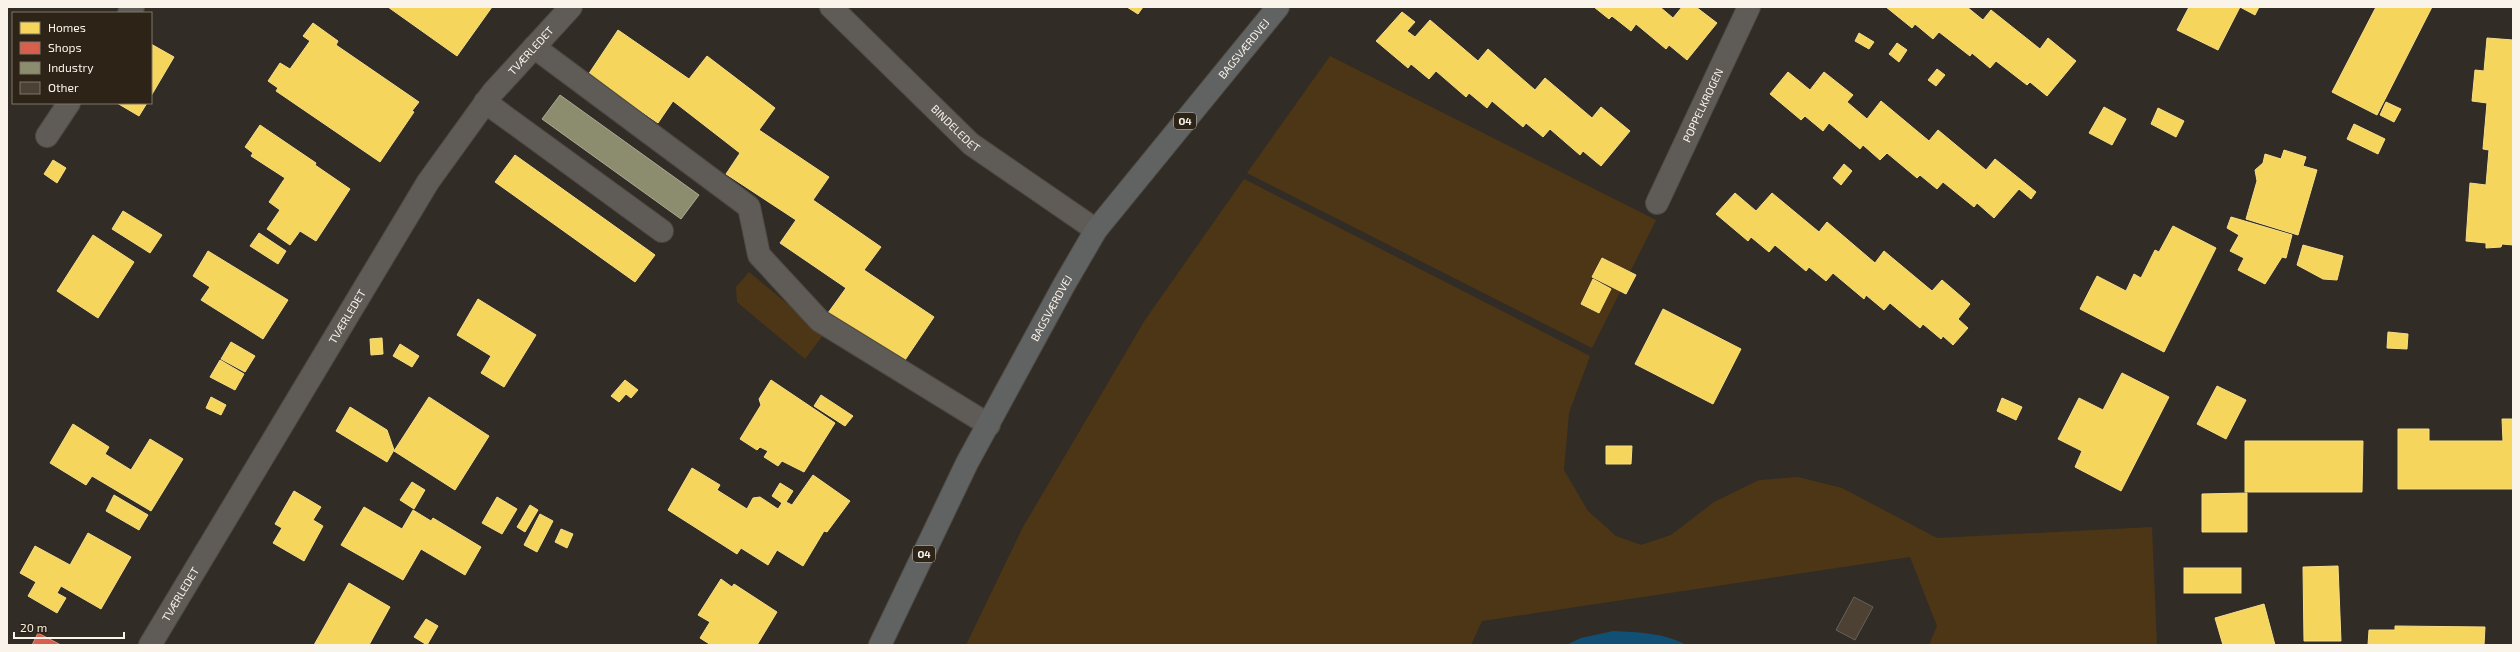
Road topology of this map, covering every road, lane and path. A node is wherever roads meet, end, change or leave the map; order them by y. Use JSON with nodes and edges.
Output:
{"nodes":[{"id":1,"x":571,"y":7,"type":"edge"},
{"id":2,"x":831,"y":7,"type":"edge"},
{"id":3,"x":1278,"y":7,"type":"edge"},
{"id":4,"x":1749,"y":7,"type":"edge"},
{"id":5,"x":534,"y":47,"type":"junction"},
{"id":6,"x":485,"y":102,"type":"junction"},
{"id":7,"x":68,"y":104,"type":"edge"},
{"id":8,"x":47,"y":136,"type":"dead end"},
{"id":9,"x":1657,"y":203,"type":"dead end"},
{"id":10,"x":1096,"y":230,"type":"junction"},
{"id":11,"x":662,"y":231,"type":"dead end"},
{"id":12,"x":989,"y":425,"type":"junction"},
{"id":13,"x":150,"y":645,"type":"edge"},
{"id":14,"x":880,"y":645,"type":"edge"}],
"edges":[{"from":1,"to":5,"type":"street","name":"TVÆRLEDET"},
{"from":2,"to":10,"type":"street","name":"BINDELEDET"},
{"from":3,"to":10,"type":"main road","name":"BAGSVÆRDVEJ","number":"O4"},
{"from":4,"to":9,"type":"street","name":"POPPELKROGEN"},
{"from":5,"to":6,"type":"street","name":"TVÆRLEDET"},
{"from":5,"to":12,"type":"street"},
{"from":6,"to":11,"type":"street"},
{"from":6,"to":13,"type":"street","name":"TVÆRLEDET"},
{"from":7,"to":8,"type":"street"},
{"from":10,"to":12,"type":"main road","name":"BAGSVÆRDVEJ","number":"O4"},
{"from":12,"to":14,"type":"main road","name":"BAGSVÆRDVEJ","number":"O4"}]}
